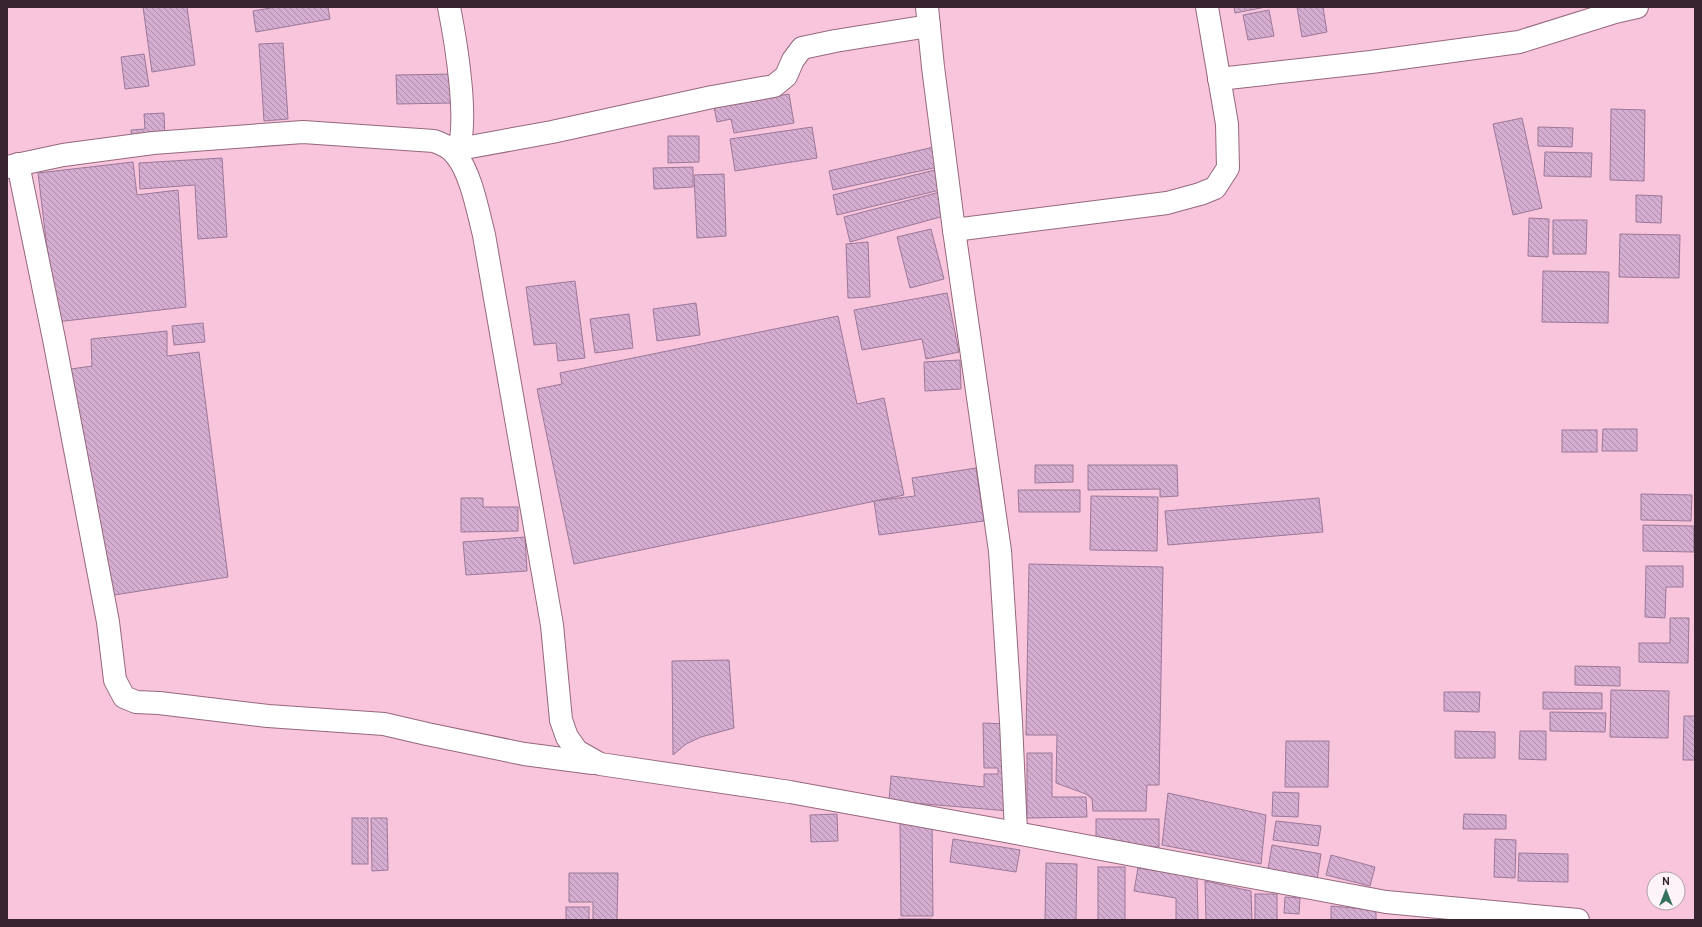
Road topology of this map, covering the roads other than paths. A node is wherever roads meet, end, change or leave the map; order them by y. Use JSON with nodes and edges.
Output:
{"nodes":[{"id":1,"x":449,"y":7,"type":"edge"},
{"id":2,"x":1207,"y":7,"type":"edge"},
{"id":3,"x":1637,"y":7,"type":"edge"},
{"id":4,"x":928,"y":16,"type":"edge"},
{"id":5,"x":1220,"y":79,"type":"junction"},
{"id":6,"x":457,"y":152,"type":"junction"},
{"id":7,"x":12,"y":166,"type":"edge"},
{"id":8,"x":954,"y":230,"type":"junction"},
{"id":9,"x":600,"y":764,"type":"junction"},
{"id":10,"x":1016,"y":832,"type":"junction"},
{"id":11,"x":1578,"y":920,"type":"edge"}],
"edges":[{"from":1,"to":6,"type":"street"},
{"from":2,"to":5,"type":"street"},
{"from":3,"to":5,"type":"street"},
{"from":4,"to":6,"type":"street"},
{"from":4,"to":8,"type":"street"},
{"from":5,"to":8,"type":"street"},
{"from":6,"to":7,"type":"street"},
{"from":6,"to":9,"type":"street"},
{"from":7,"to":9,"type":"street"},
{"from":8,"to":10,"type":"street"},
{"from":9,"to":10,"type":"street"},
{"from":10,"to":11,"type":"street"}]}
